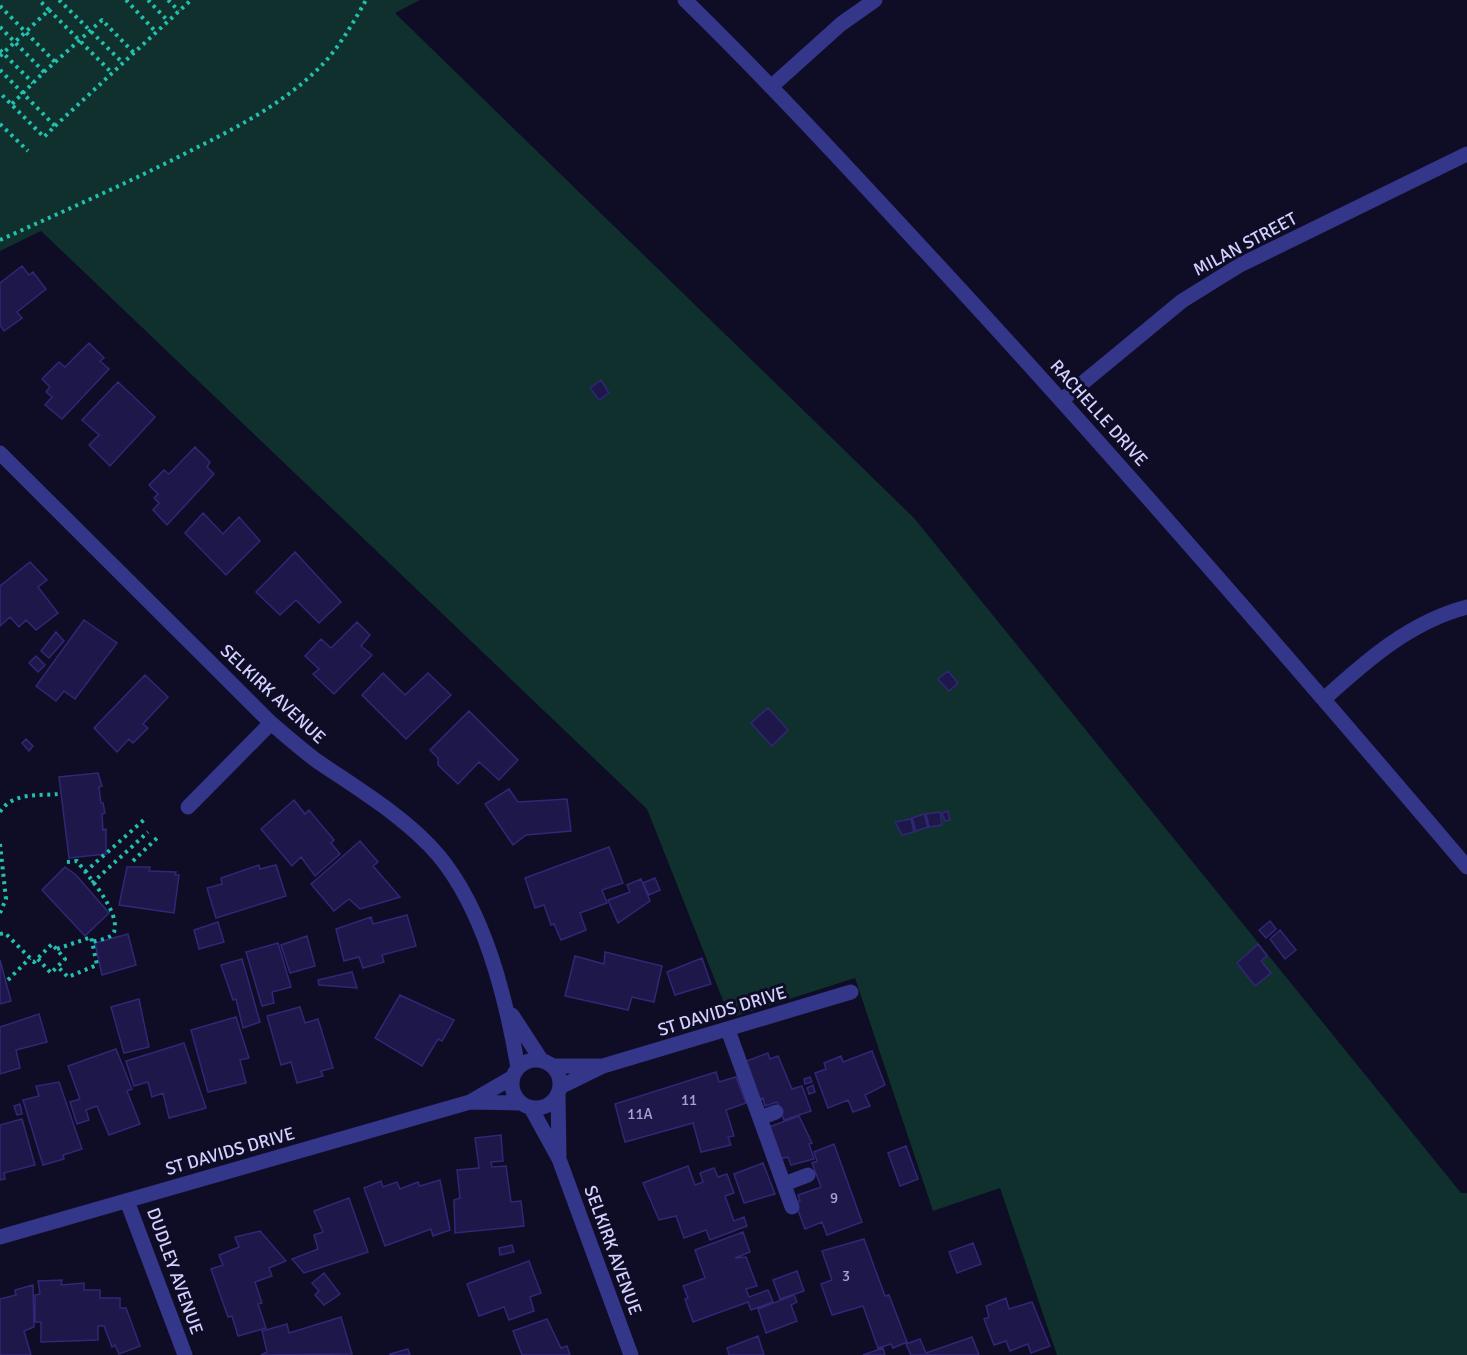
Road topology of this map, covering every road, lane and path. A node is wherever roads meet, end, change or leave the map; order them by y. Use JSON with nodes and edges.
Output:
{"nodes":[{"id":1,"x":39,"y":0,"type":"edge"},
{"id":2,"x":59,"y":0,"type":"edge"},
{"id":3,"x":126,"y":0,"type":"edge"},
{"id":4,"x":148,"y":0,"type":"edge"},
{"id":5,"x":168,"y":0,"type":"edge"},
{"id":6,"x":191,"y":0,"type":"edge"},
{"id":7,"x":366,"y":0,"type":"edge"},
{"id":8,"x":685,"y":0,"type":"edge"},
{"id":9,"x":874,"y":0,"type":"edge"},
{"id":10,"x":0,"y":6,"type":"edge"},
{"id":11,"x":49,"y":10,"type":"junction"},
{"id":12,"x":179,"y":11,"type":"junction"},
{"id":13,"x":168,"y":21,"type":"junction"},
{"id":14,"x":0,"y":27,"type":"edge"},
{"id":15,"x":89,"y":31,"type":"junction"},
{"id":16,"x":26,"y":32,"type":"junction"},
{"id":17,"x":156,"y":32,"type":"junction"},
{"id":18,"x":79,"y":40,"type":"junction"},
{"id":19,"x":15,"y":42,"type":"junction"},
{"id":20,"x":1,"y":53,"type":"edge"},
{"id":21,"x":134,"y":53,"type":"junction"},
{"id":22,"x":55,"y":62,"type":"junction"},
{"id":23,"x":123,"y":63,"type":"junction"},
{"id":24,"x":0,"y":70,"type":"edge"},
{"id":25,"x":44,"y":72,"type":"junction"},
{"id":26,"x":112,"y":74,"type":"junction"},
{"id":27,"x":33,"y":83,"type":"junction"},
{"id":28,"x":772,"y":86,"type":"junction"},
{"id":29,"x":0,"y":93,"type":"edge"},
{"id":30,"x":23,"y":93,"type":"junction"},
{"id":31,"x":11,"y":105,"type":"junction"},
{"id":32,"x":0,"y":123,"type":"edge"},
{"id":33,"x":55,"y":126,"type":"junction"},
{"id":34,"x":28,"y":151,"type":"dead end"},
{"id":35,"x":1467,"y":154,"type":"edge"},
{"id":36,"x":0,"y":240,"type":"edge"},
{"id":37,"x":1062,"y":400,"type":"junction"},
{"id":38,"x":0,"y":453,"type":"edge"},
{"id":39,"x":1467,"y":607,"type":"edge"},
{"id":40,"x":1324,"y":699,"type":"junction"},
{"id":41,"x":271,"y":723,"type":"junction"},
{"id":42,"x":59,"y":794,"type":"dead end"},
{"id":43,"x":188,"y":807,"type":"dead end"},
{"id":44,"x":0,"y":812,"type":"edge"},
{"id":45,"x":145,"y":819,"type":"dead end"},
{"id":46,"x":148,"y":832,"type":"dead end"},
{"id":47,"x":157,"y":838,"type":"dead end"},
{"id":48,"x":0,"y":844,"type":"edge"},
{"id":49,"x":133,"y":861,"type":"dead end"},
{"id":50,"x":67,"y":862,"type":"dead end"},
{"id":51,"x":1467,"y":867,"type":"edge"},
{"id":52,"x":85,"y":872,"type":"junction"},
{"id":53,"x":92,"y":883,"type":"junction"},
{"id":54,"x":2,"y":887,"type":"edge"},
{"id":55,"x":0,"y":913,"type":"edge"},
{"id":56,"x":0,"y":934,"type":"edge"},
{"id":57,"x":92,"y":942,"type":"junction"},
{"id":58,"x":57,"y":949,"type":"junction"},
{"id":59,"x":30,"y":958,"type":"junction"},
{"id":60,"x":37,"y":958,"type":"junction"},
{"id":61,"x":57,"y":966,"type":"junction"},
{"id":62,"x":8,"y":980,"type":"dead end"},
{"id":63,"x":851,"y":992,"type":"dead end"},
{"id":64,"x":507,"y":1008,"type":"junction"},
{"id":65,"x":728,"y":1030,"type":"junction"},
{"id":66,"x":547,"y":1064,"type":"junction"},
{"id":67,"x":603,"y":1066,"type":"junction"},
{"id":68,"x":516,"y":1072,"type":"junction"},
{"id":69,"x":559,"y":1091,"type":"junction"},
{"id":70,"x":470,"y":1102,"type":"junction"},
{"id":71,"x":526,"y":1105,"type":"junction"},
{"id":72,"x":776,"y":1112,"type":"dead end"},
{"id":73,"x":760,"y":1118,"type":"junction"},
{"id":74,"x":559,"y":1159,"type":"junction"},
{"id":75,"x":808,"y":1174,"type":"dead end"},
{"id":76,"x":783,"y":1184,"type":"junction"},
{"id":77,"x":128,"y":1201,"type":"junction"},
{"id":78,"x":792,"y":1207,"type":"dead end"},
{"id":79,"x":0,"y":1237,"type":"edge"},
{"id":80,"x":185,"y":1355,"type":"edge"},
{"id":81,"x":631,"y":1355,"type":"edge"}],
"edges":[{"from":1,"to":11,"type":"path"},
{"from":2,"to":15,"type":"path"},
{"from":3,"to":17,"type":"path"},
{"from":4,"to":13,"type":"path"},
{"from":5,"to":12,"type":"path"},
{"from":6,"to":12,"type":"path"},
{"from":7,"to":36,"type":"path"},
{"from":8,"to":28,"type":"street","name":"RACHELLE DRIVE"},
{"from":9,"to":28,"type":"street"},
{"from":10,"to":16,"type":"path"},
{"from":11,"to":16,"type":"path"},
{"from":11,"to":18,"type":"path"},
{"from":12,"to":13,"type":"path"},
{"from":13,"to":17,"type":"path"},
{"from":14,"to":19,"type":"path"},
{"from":15,"to":18,"type":"path"},
{"from":15,"to":21,"type":"path"},
{"from":15,"to":23,"type":"path"},
{"from":16,"to":19,"type":"path"},
{"from":16,"to":22,"type":"path"},
{"from":17,"to":21,"type":"path"},
{"from":18,"to":22,"type":"path"},
{"from":18,"to":26,"type":"path"},
{"from":19,"to":20,"type":"path"},
{"from":19,"to":25,"type":"path"},
{"from":20,"to":27,"type":"path"},
{"from":21,"to":23,"type":"path"},
{"from":22,"to":25,"type":"path"},
{"from":23,"to":26,"type":"path"},
{"from":24,"to":30,"type":"path"},
{"from":25,"to":27,"type":"path"},
{"from":26,"to":33,"type":"path"},
{"from":27,"to":30,"type":"path"},
{"from":28,"to":37,"type":"street","name":"RACHELLE DRIVE"},
{"from":29,"to":31,"type":"path"},
{"from":30,"to":31,"type":"path"},
{"from":30,"to":33,"type":"path"},
{"from":31,"to":33,"type":"path"},
{"from":32,"to":34,"type":"path"},
{"from":35,"to":37,"type":"street","name":"MILAN STREET"},
{"from":37,"to":40,"type":"street","name":"RACHELLE DRIVE"},
{"from":38,"to":41,"type":"street","name":"SELKIRK AVENUE"},
{"from":39,"to":40,"type":"street"},
{"from":40,"to":51,"type":"street","name":"RACHELLE DRIVE"},
{"from":41,"to":43,"type":"street"},
{"from":41,"to":64,"type":"street","name":"SELKIRK AVENUE"},
{"from":42,"to":44,"type":"path"},
{"from":45,"to":52,"type":"path"},
{"from":46,"to":53,"type":"path"},
{"from":47,"to":49,"type":"path"},
{"from":48,"to":54,"type":"path"},
{"from":50,"to":52,"type":"path"},
{"from":52,"to":53,"type":"path"},
{"from":53,"to":57,"type":"path"},
{"from":54,"to":55,"type":"path"},
{"from":56,"to":59,"type":"path"},
{"from":57,"to":58,"type":"path"},
{"from":57,"to":61,"type":"path"},
{"from":58,"to":60,"type":"path"},
{"from":58,"to":61,"type":"path"},
{"from":59,"to":60,"type":"path"},
{"from":59,"to":62,"type":"path"},
{"from":60,"to":61,"type":"path"},
{"from":63,"to":65,"type":"street","name":"ST DAVIDS DRIVE"},
{"from":64,"to":66,"type":"street","name":"SELKIRK AVENUE"},
{"from":64,"to":68,"type":"street","name":"SELKIRK AVENUE"},
{"from":65,"to":67,"type":"street","name":"ST DAVIDS DRIVE"},
{"from":65,"to":73,"type":"street"},
{"from":66,"to":67,"type":"street","name":"ST DAVIDS DRIVE"},
{"from":66,"to":68,"type":"street"},
{"from":66,"to":69,"type":"street"},
{"from":67,"to":69,"type":"street","name":"ST DAVIDS DRIVE"},
{"from":68,"to":70,"type":"street","name":"ST DAVIDS DRIVE"},
{"from":68,"to":71,"type":"street"},
{"from":69,"to":71,"type":"street"},
{"from":69,"to":74,"type":"street","name":"SELKIRK AVENUE"},
{"from":70,"to":71,"type":"street","name":"ST DAVIDS DRIVE"},
{"from":70,"to":77,"type":"street","name":"ST DAVIDS DRIVE"},
{"from":71,"to":74,"type":"street","name":"SELKIRK AVENUE"},
{"from":72,"to":73,"type":"street"},
{"from":73,"to":76,"type":"street"},
{"from":74,"to":81,"type":"street","name":"SELKIRK AVENUE"},
{"from":75,"to":76,"type":"street"},
{"from":76,"to":78,"type":"street"},
{"from":77,"to":79,"type":"street","name":"ST DAVIDS DRIVE"},
{"from":77,"to":80,"type":"street","name":"DUDLEY AVENUE"}]}
